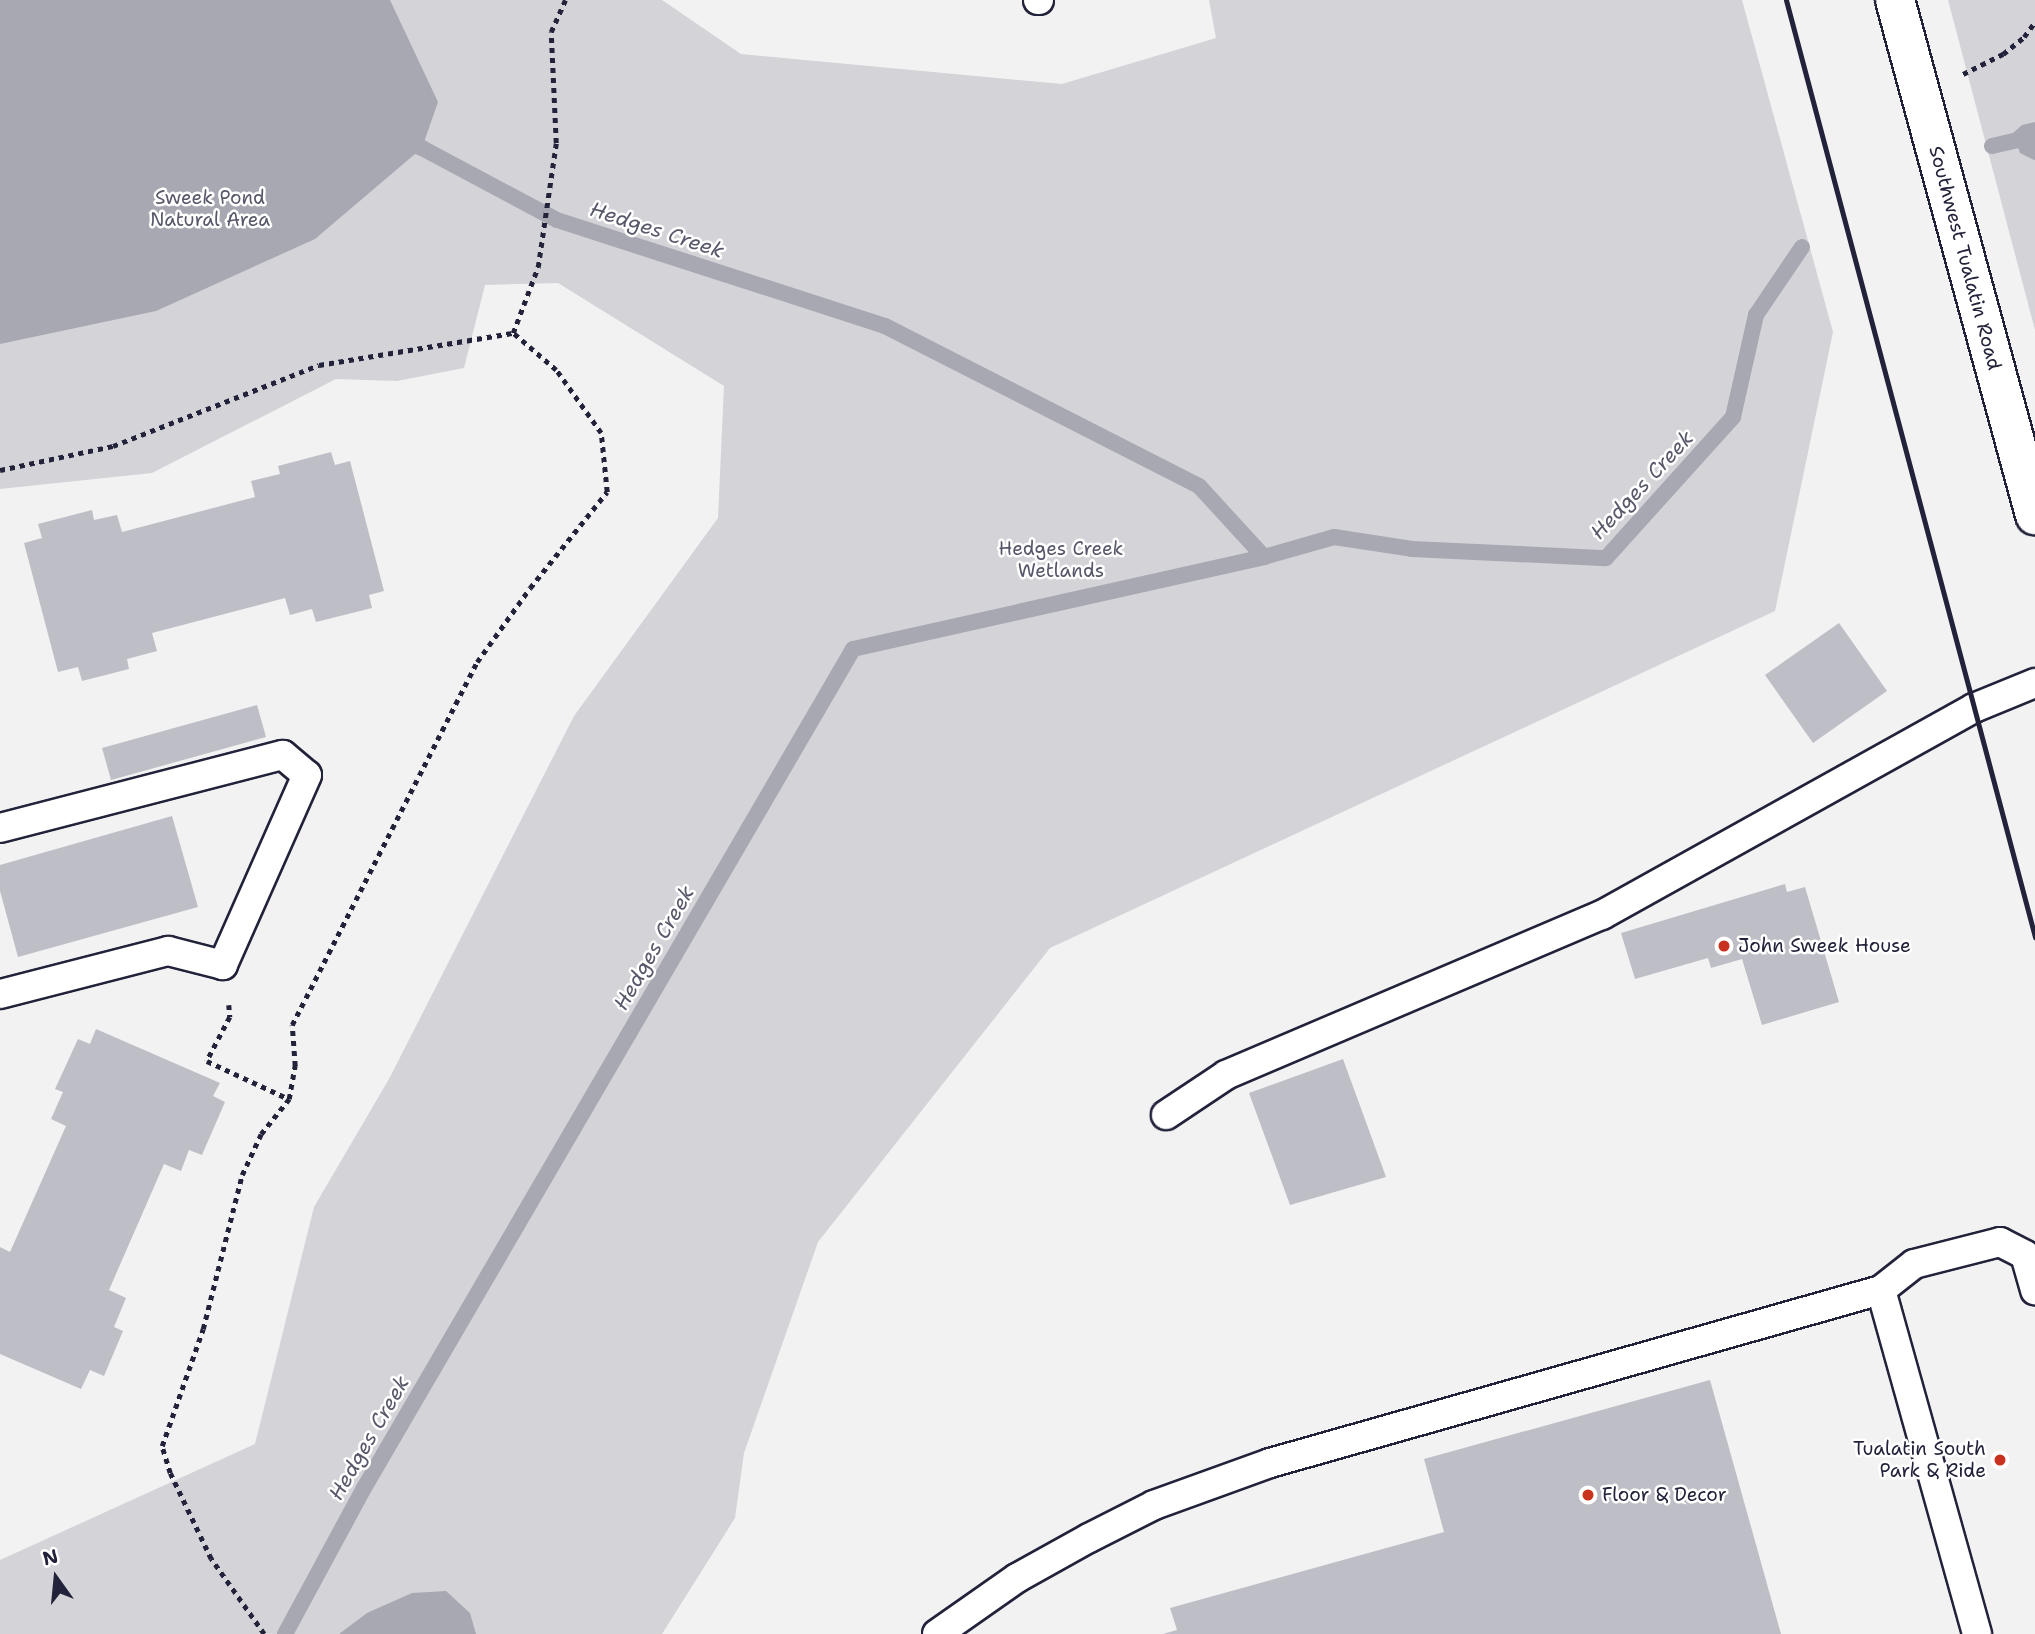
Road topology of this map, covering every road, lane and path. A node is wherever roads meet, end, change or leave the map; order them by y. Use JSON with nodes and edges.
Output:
{"nodes":[{"id":1,"x":565,"y":0,"type":"edge"},
{"id":2,"x":1895,"y":0,"type":"edge"},
{"id":3,"x":2035,"y":22,"type":"edge"},
{"id":4,"x":1919,"y":87,"type":"junction"},
{"id":5,"x":513,"y":333,"type":"junction"},
{"id":6,"x":0,"y":470,"type":"edge"},
{"id":7,"x":2035,"y":515,"type":"edge"},
{"id":8,"x":2035,"y":683,"type":"edge"},
{"id":9,"x":0,"y":828,"type":"edge"},
{"id":10,"x":223,"y":965,"type":"junction"},
{"id":11,"x":0,"y":993,"type":"edge"},
{"id":12,"x":289,"y":1099,"type":"junction"},
{"id":13,"x":1166,"y":1115,"type":"dead end"},
{"id":14,"x":1881,"y":1290,"type":"junction"},
{"id":15,"x":2035,"y":1291,"type":"edge"},
{"id":16,"x":264,"y":1634,"type":"edge"},
{"id":17,"x":937,"y":1634,"type":"edge"},
{"id":18,"x":1977,"y":1634,"type":"edge"}],
"edges":[{"from":1,"to":5,"type":"path"},
{"from":2,"to":4,"type":"main road","name":"Southwest Tualatin Road"},
{"from":3,"to":4,"type":"path"},
{"from":4,"to":7,"type":"main road","name":"Southwest Tualatin Road"},
{"from":5,"to":6,"type":"path"},
{"from":5,"to":12,"type":"path"},
{"from":8,"to":13,"type":"lane"},
{"from":9,"to":10,"type":"lane"},
{"from":10,"to":11,"type":"lane"},
{"from":10,"to":12,"type":"path"},
{"from":12,"to":16,"type":"path"},
{"from":14,"to":15,"type":"lane"},
{"from":14,"to":17,"type":"lane"},
{"from":14,"to":18,"type":"lane"}]}
